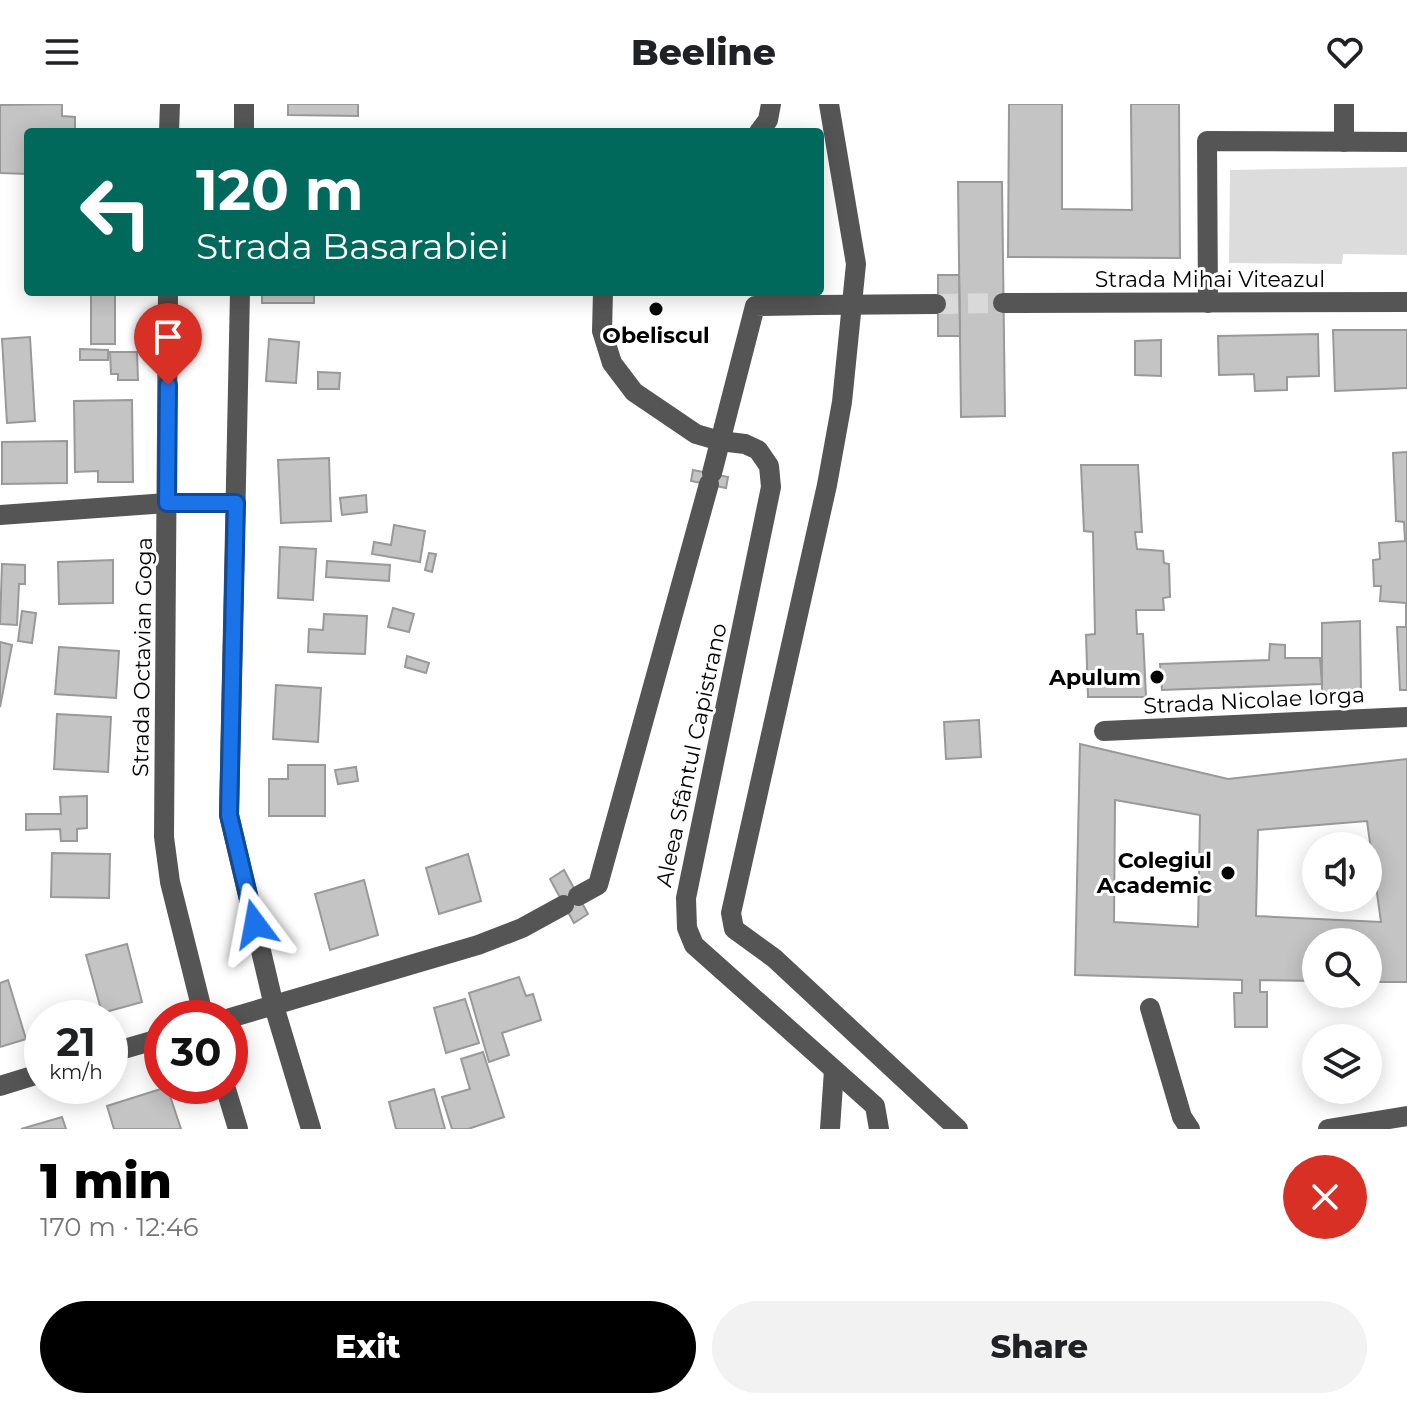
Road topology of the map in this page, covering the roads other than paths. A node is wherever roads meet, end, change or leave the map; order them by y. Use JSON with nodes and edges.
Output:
{"nodes":[{"id":1,"x":170,"y":104,"type":"edge"},
{"id":2,"x":244,"y":104,"type":"edge"},
{"id":3,"x":771,"y":104,"type":"edge"},
{"id":4,"x":829,"y":104,"type":"edge"},
{"id":5,"x":1344,"y":104,"type":"edge"},
{"id":6,"x":169,"y":128,"type":"edge"},
{"id":7,"x":244,"y":128,"type":"edge"},
{"id":8,"x":762,"y":128,"type":"edge"},
{"id":9,"x":1344,"y":142,"type":"junction"},
{"id":10,"x":1407,"y":142,"type":"edge"},
{"id":11,"x":168,"y":296,"type":"edge"},
{"id":12,"x":240,"y":296,"type":"edge"},
{"id":13,"x":603,"y":296,"type":"edge"},
{"id":14,"x":1407,"y":302,"type":"edge"},
{"id":15,"x":1008,"y":303,"type":"tunnel mouth"},
{"id":16,"x":1208,"y":303,"type":"junction"},
{"id":17,"x":937,"y":304,"type":"tunnel mouth"},
{"id":18,"x":720,"y":441,"type":"junction"},
{"id":19,"x":167,"y":503,"type":"junction"},
{"id":20,"x":236,"y":503,"type":"junction"},
{"id":21,"x":0,"y":515,"type":"edge"},
{"id":22,"x":1407,"y":717,"type":"edge"},
{"id":23,"x":1104,"y":731,"type":"dead end"},
{"id":24,"x":200,"y":1000,"type":"edge"},
{"id":25,"x":274,"y":1006,"type":"junction"},
{"id":26,"x":1150,"y":1008,"type":"dead end"},
{"id":27,"x":248,"y":1013,"type":"edge"},
{"id":28,"x":834,"y":1070,"type":"junction"},
{"id":29,"x":24,"y":1079,"type":"edge"},
{"id":30,"x":0,"y":1086,"type":"edge"},
{"id":31,"x":230,"y":1104,"type":"edge"},
{"id":32,"x":1407,"y":1116,"type":"edge"},
{"id":33,"x":238,"y":1129,"type":"edge"},
{"id":34,"x":311,"y":1129,"type":"edge"},
{"id":35,"x":830,"y":1129,"type":"edge"},
{"id":36,"x":879,"y":1129,"type":"edge"},
{"id":37,"x":958,"y":1129,"type":"edge"},
{"id":38,"x":1190,"y":1129,"type":"edge"},
{"id":39,"x":1328,"y":1129,"type":"edge"}],
"edges":[{"from":1,"to":6,"type":"street"},
{"from":2,"to":7,"type":"street"},
{"from":3,"to":8,"type":"street"},
{"from":4,"to":37,"type":"street"},
{"from":5,"to":9,"type":"street"},
{"from":9,"to":10,"type":"street"},
{"from":9,"to":16,"type":"street"},
{"from":11,"to":19,"type":"street","name":"Strada Octavian Goga"},
{"from":12,"to":20,"type":"street"},
{"from":13,"to":18,"type":"street"},
{"from":14,"to":16,"type":"street","name":"Strada Mihai Viteazul"},
{"from":15,"to":16,"type":"street","name":"Strada Mihai Viteazul"},
{"from":17,"to":18,"type":"street","bridge":true},
{"from":18,"to":25,"type":"street"},
{"from":18,"to":28,"type":"street","name":"Aleea Sfântul Capistrano"},
{"from":19,"to":20,"type":"street"},
{"from":19,"to":21,"type":"street"},
{"from":19,"to":24,"type":"street","name":"Strada Octavian Goga"},
{"from":20,"to":25,"type":"street"},
{"from":22,"to":23,"type":"street","name":"Strada Nicolae Iorga"},
{"from":25,"to":27,"type":"street"},
{"from":25,"to":34,"type":"street"},
{"from":26,"to":38,"type":"street"},
{"from":28,"to":35,"type":"street"},
{"from":28,"to":36,"type":"street","name":"Aleea Sfântul Capistrano"},
{"from":29,"to":30,"type":"street"},
{"from":31,"to":33,"type":"street"},
{"from":32,"to":39,"type":"street"}]}
